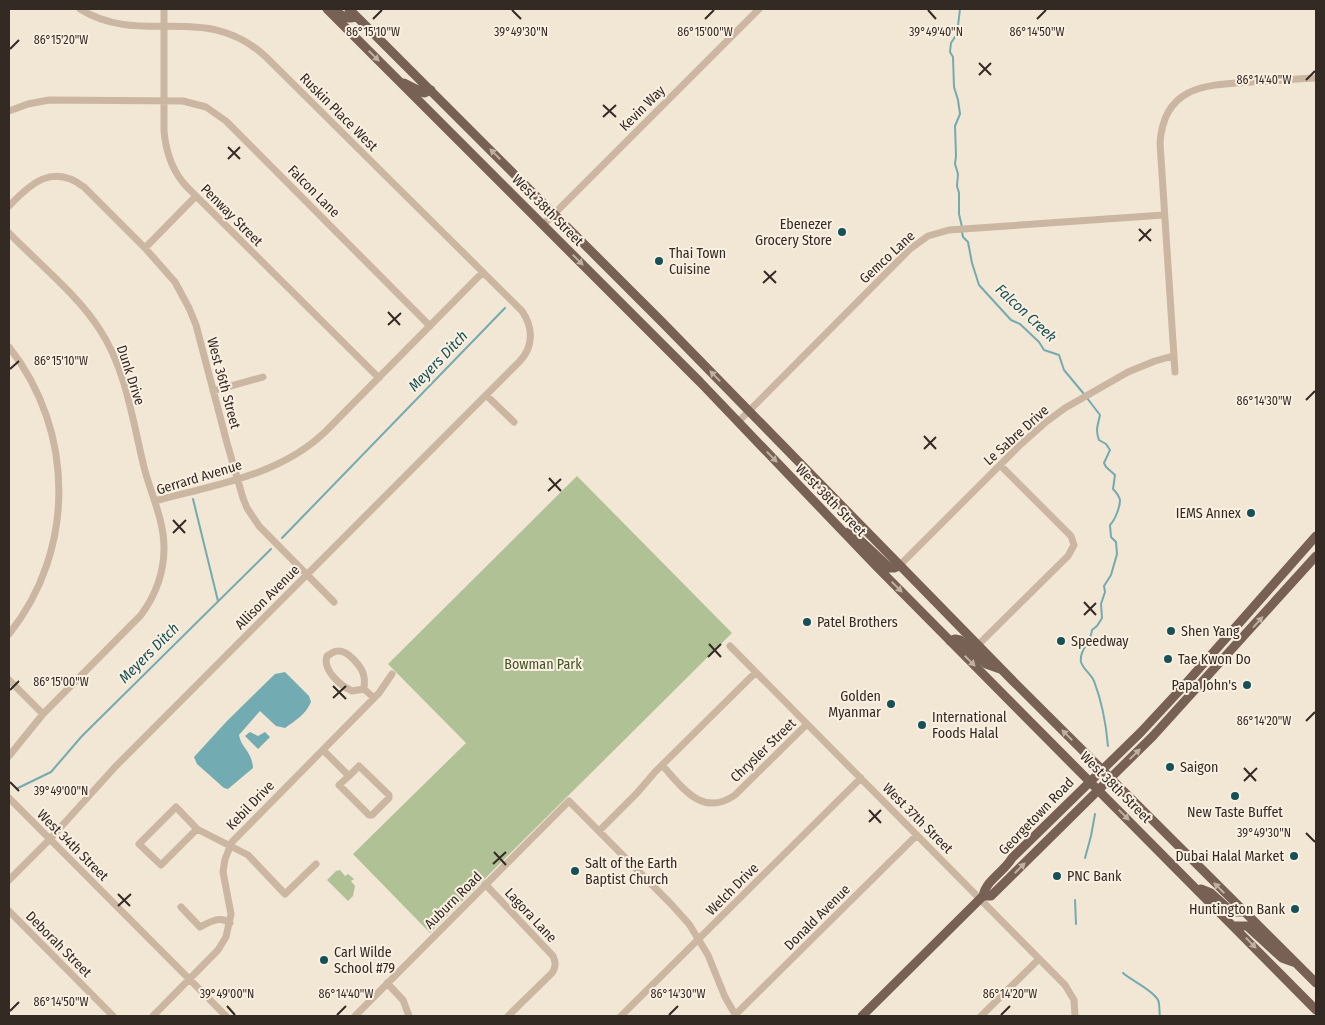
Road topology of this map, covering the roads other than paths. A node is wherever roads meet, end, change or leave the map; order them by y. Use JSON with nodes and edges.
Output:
{"nodes":[{"id":1,"x":80,"y":9,"type":"edge"},
{"id":2,"x":164,"y":9,"type":"edge"},
{"id":3,"x":327,"y":9,"type":"edge"},
{"id":4,"x":331,"y":9,"type":"edge"},
{"id":5,"x":349,"y":9,"type":"edge"},
{"id":6,"x":759,"y":9,"type":"edge"},
{"id":7,"x":356,"y":16,"type":"junction"},
{"id":8,"x":164,"y":26,"type":"junction"},
{"id":9,"x":1316,"y":78,"type":"edge"},
{"id":10,"x":399,"y":81,"type":"junction"},
{"id":11,"x":431,"y":90,"type":"junction"},
{"id":12,"x":164,"y":100,"type":"junction"},
{"id":13,"x":9,"y":111,"type":"edge"},
{"id":14,"x":196,"y":196,"type":"junction"},
{"id":15,"x":9,"y":206,"type":"edge"},
{"id":16,"x":554,"y":213,"type":"junction"},
{"id":17,"x":1164,"y":215,"type":"junction"},
{"id":18,"x":543,"y":225,"type":"junction"},
{"id":19,"x":9,"y":233,"type":"edge"},
{"id":20,"x":145,"y":248,"type":"junction"},
{"id":21,"x":482,"y":273,"type":"junction"},
{"id":22,"x":430,"y":326,"type":"junction"},
{"id":23,"x":530,"y":327,"type":"joint"},
{"id":24,"x":9,"y":347,"type":"edge"},
{"id":25,"x":1173,"y":356,"type":"junction"},
{"id":26,"x":1175,"y":372,"type":"dead end"},
{"id":27,"x":263,"y":377,"type":"dead end"},
{"id":28,"x":379,"y":378,"type":"junction"},
{"id":29,"x":213,"y":391,"type":"junction"},
{"id":30,"x":486,"y":395,"type":"junction"},
{"id":31,"x":749,"y":411,"type":"junction"},
{"id":32,"x":514,"y":422,"type":"dead end"},
{"id":33,"x":738,"y":422,"type":"junction"},
{"id":34,"x":1000,"y":465,"type":"junction"},
{"id":35,"x":238,"y":478,"type":"junction"},
{"id":36,"x":155,"y":501,"type":"junction"},
{"id":37,"x":832,"y":521,"type":"junction"},
{"id":38,"x":1316,"y":536,"type":"edge"},
{"id":39,"x":1316,"y":556,"type":"edge"},
{"id":40,"x":899,"y":566,"type":"junction"},
{"id":41,"x":307,"y":574,"type":"junction"},
{"id":42,"x":334,"y":602,"type":"dead end"},
{"id":43,"x":9,"y":634,"type":"edge"},
{"id":44,"x":950,"y":641,"type":"junction"},
{"id":45,"x":730,"y":646,"type":"dead end"},
{"id":46,"x":978,"y":646,"type":"junction"},
{"id":47,"x":1003,"y":670,"type":"junction"},
{"id":48,"x":755,"y":673,"type":"junction"},
{"id":49,"x":392,"y":674,"type":"dead end"},
{"id":50,"x":9,"y":680,"type":"edge"},
{"id":51,"x":364,"y":689,"type":"junction"},
{"id":52,"x":374,"y":698,"type":"junction"},
{"id":53,"x":43,"y":714,"type":"junction"},
{"id":54,"x":808,"y":724,"type":"junction"},
{"id":55,"x":323,"y":750,"type":"junction"},
{"id":56,"x":9,"y":756,"type":"edge"},
{"id":57,"x":662,"y":765,"type":"junction"},
{"id":58,"x":1102,"y":770,"type":"junction"},
{"id":59,"x":349,"y":776,"type":"junction"},
{"id":60,"x":861,"y":778,"type":"junction"},
{"id":61,"x":1110,"y":778,"type":"junction"},
{"id":62,"x":1090,"y":781,"type":"junction"},
{"id":63,"x":1099,"y":790,"type":"junction"},
{"id":64,"x":9,"y":798,"type":"edge"},
{"id":65,"x":197,"y":828,"type":"junction"},
{"id":66,"x":599,"y":831,"type":"junction"},
{"id":67,"x":917,"y":835,"type":"junction"},
{"id":68,"x":50,"y":839,"type":"junction"},
{"id":69,"x":230,"y":846,"type":"junction"},
{"id":70,"x":316,"y":864,"type":"dead end"},
{"id":71,"x":9,"y":880,"type":"edge"},
{"id":72,"x":485,"y":884,"type":"junction"},
{"id":73,"x":1196,"y":887,"type":"junction"},
{"id":74,"x":981,"y":898,"type":"junction"},
{"id":75,"x":181,"y":907,"type":"dead end"},
{"id":76,"x":9,"y":911,"type":"edge"},
{"id":77,"x":1243,"y":912,"type":"junction"},
{"id":78,"x":230,"y":924,"type":"junction"},
{"id":79,"x":1234,"y":926,"type":"junction"},
{"id":80,"x":699,"y":939,"type":"junction"},
{"id":81,"x":1039,"y":959,"type":"junction"},
{"id":82,"x":1295,"y":963,"type":"junction"},
{"id":83,"x":190,"y":980,"type":"junction"},
{"id":84,"x":387,"y":983,"type":"junction"},
{"id":85,"x":1316,"y":983,"type":"edge"},
{"id":86,"x":1316,"y":1010,"type":"edge"},
{"id":87,"x":113,"y":1016,"type":"edge"},
{"id":88,"x":153,"y":1016,"type":"edge"},
{"id":89,"x":226,"y":1016,"type":"edge"},
{"id":90,"x":355,"y":1016,"type":"edge"},
{"id":91,"x":409,"y":1016,"type":"edge"},
{"id":92,"x":508,"y":1016,"type":"edge"},
{"id":93,"x":621,"y":1016,"type":"edge"},
{"id":94,"x":735,"y":1016,"type":"edge"},
{"id":95,"x":862,"y":1016,"type":"edge"},
{"id":96,"x":981,"y":1016,"type":"edge"},
{"id":97,"x":1075,"y":1016,"type":"edge"}],
"edges":[{"from":1,"to":8,"type":"street","name":"Ruskin Place West"},
{"from":2,"to":8,"type":"street","name":"Penway Street"},
{"from":3,"to":10,"type":"main road","name":"West 38th Street","one_way":true},
{"from":4,"to":7,"type":"main road"},
{"from":5,"to":7,"type":"main road","name":"West 38th Street"},
{"from":6,"to":16,"type":"street","name":"Kevin Way"},
{"from":7,"to":11,"type":"main road","name":"West 38th Street"},
{"from":8,"to":12,"type":"street","name":"Penway Street"},
{"from":8,"to":21,"type":"street","name":"Ruskin Place West"},
{"from":9,"to":17,"type":"street"},
{"from":10,"to":11,"type":"main road"},
{"from":10,"to":18,"type":"main road","name":"West 38th Street"},
{"from":16,"to":11,"type":"main road","name":"West 38th Street","one_way":true},
{"from":12,"to":13,"type":"street","name":"Falcon Lane"},
{"from":12,"to":14,"type":"street","name":"Penway Street"},
{"from":12,"to":22,"type":"street","name":"Falcon Lane"},
{"from":14,"to":20,"type":"street"},
{"from":14,"to":28,"type":"street","name":"Penway Street"},
{"from":15,"to":20,"type":"street","name":"West 36th Street"},
{"from":16,"to":18,"type":"street","name":"Kevin Way"},
{"from":31,"to":16,"type":"main road","name":"West 38th Street","one_way":true},
{"from":17,"to":25,"type":"street"},
{"from":17,"to":31,"type":"street","name":"Gemco Lane"},
{"from":18,"to":33,"type":"main road","name":"West 38th Street","one_way":true},
{"from":19,"to":36,"type":"street","name":"Dunk Drive"},
{"from":20,"to":29,"type":"street","name":"West 36th Street"},
{"from":21,"to":22,"type":"street","name":"Gerrard Avenue"},
{"from":21,"to":23,"type":"street","name":"Ruskin Place West"},
{"from":22,"to":28,"type":"street","name":"Gerrard Avenue"},
{"from":23,"to":30,"type":"street","name":"Allison Avenue"},
{"from":24,"to":43,"type":"street"},
{"from":25,"to":26,"type":"street"},
{"from":25,"to":34,"type":"street","name":"Le Sabre Drive"},
{"from":27,"to":29,"type":"street"},
{"from":28,"to":35,"type":"street","name":"Gerrard Avenue"},
{"from":29,"to":35,"type":"street","name":"West 36th Street"},
{"from":30,"to":32,"type":"street"},
{"from":30,"to":41,"type":"street","name":"Allison Avenue"},
{"from":31,"to":33,"type":"street","name":"Gemco Lane"},
{"from":31,"to":40,"type":"main road","name":"West 38th Street"},
{"from":33,"to":37,"type":"main road","name":"West 38th Street","one_way":true},
{"from":34,"to":40,"type":"street","name":"Le Sabre Drive"},
{"from":34,"to":46,"type":"street"},
{"from":35,"to":36,"type":"street","name":"Gerrard Avenue"},
{"from":35,"to":41,"type":"street","name":"West 36th Street"},
{"from":36,"to":53,"type":"street","name":"Gerrard Avenue"},
{"from":37,"to":40,"type":"main road"},
{"from":37,"to":44,"type":"main road","name":"West 38th Street","one_way":true},
{"from":38,"to":58,"type":"main road","name":"Georgetown Road"},
{"from":61,"to":39,"type":"main road","name":"Georgetown Road","one_way":true},
{"from":40,"to":46,"type":"main road","name":"West 38th Street"},
{"from":41,"to":42,"type":"street","name":"West 36th Street"},
{"from":41,"to":68,"type":"street","name":"Allison Avenue"},
{"from":44,"to":47,"type":"main road"},
{"from":44,"to":62,"type":"main road","name":"West 38th Street","one_way":true},
{"from":45,"to":48,"type":"street","name":"West 37th Street"},
{"from":46,"to":47,"type":"main road","name":"West 38th Street"},
{"from":58,"to":47,"type":"main road","name":"West 38th Street","one_way":true},
{"from":48,"to":54,"type":"street","name":"West 37th Street"},
{"from":48,"to":57,"type":"street"},
{"from":49,"to":52,"type":"street","name":"Kebil Drive"},
{"from":50,"to":53,"type":"street"},
{"from":51,"to":51,"type":"street"},
{"from":51,"to":52,"type":"street"},
{"from":52,"to":55,"type":"street","name":"Kebil Drive"},
{"from":53,"to":56,"type":"street","name":"Gerrard Avenue"},
{"from":54,"to":57,"type":"street","name":"Chrysler Street"},
{"from":54,"to":60,"type":"street","name":"West 37th Street"},
{"from":55,"to":59,"type":"street"},
{"from":55,"to":69,"type":"street","name":"Kebil Drive"},
{"from":57,"to":66,"type":"street"},
{"from":58,"to":61,"type":"main road","name":"West 38th Street"},
{"from":58,"to":62,"type":"main road","name":"Georgetown Road"},
{"from":59,"to":59,"type":"street"},
{"from":60,"to":67,"type":"street","name":"West 37th Street"},
{"from":60,"to":80,"type":"street","name":"Welch Drive"},
{"from":61,"to":63,"type":"main road","name":"Georgetown Road"},
{"from":77,"to":61,"type":"main road","name":"West 38th Street","one_way":true},
{"from":62,"to":63,"type":"main road","name":"West 38th Street"},
{"from":62,"to":74,"type":"main road","name":"Georgetown Road"},
{"from":63,"to":73,"type":"main road","name":"West 38th Street","one_way":true},
{"from":74,"to":63,"type":"main road","name":"Georgetown Road","one_way":true},
{"from":64,"to":68,"type":"street","name":"West 34th Street"},
{"from":65,"to":65,"type":"street"},
{"from":65,"to":69,"type":"street"},
{"from":66,"to":72,"type":"street","name":"Auburn Road"},
{"from":66,"to":80,"type":"street"},
{"from":67,"to":74,"type":"street","name":"West 37th Street"},
{"from":67,"to":94,"type":"street","name":"Donald Avenue"},
{"from":68,"to":71,"type":"street","name":"Allison Avenue"},
{"from":68,"to":83,"type":"street","name":"West 34th Street"},
{"from":69,"to":70,"type":"street"},
{"from":69,"to":78,"type":"street","name":"Kebil Drive"},
{"from":72,"to":84,"type":"street","name":"Auburn Road"},
{"from":72,"to":92,"type":"street","name":"Lagora Lane"},
{"from":73,"to":77,"type":"main road"},
{"from":73,"to":79,"type":"main road","name":"West 38th Street"},
{"from":74,"to":81,"type":"street","name":"West 37th Street"},
{"from":74,"to":95,"type":"main road","name":"Georgetown Road"},
{"from":75,"to":78,"type":"street"},
{"from":76,"to":87,"type":"street","name":"Deborah Street"},
{"from":77,"to":82,"type":"main road","name":"West 38th Street"},
{"from":78,"to":83,"type":"street","name":"Kebil Drive"},
{"from":79,"to":82,"type":"main road"},
{"from":79,"to":86,"type":"main road","name":"West 38th Street","one_way":true},
{"from":80,"to":93,"type":"street","name":"Welch Drive"},
{"from":80,"to":94,"type":"street"},
{"from":81,"to":96,"type":"street"},
{"from":81,"to":97,"type":"street","name":"West 37th Street"},
{"from":82,"to":85,"type":"main road","name":"West 38th Street"},
{"from":83,"to":88,"type":"street","name":"Kebil Drive"},
{"from":83,"to":89,"type":"street","name":"West 34th Street"},
{"from":84,"to":90,"type":"street","name":"Auburn Road"},
{"from":84,"to":91,"type":"street"}]}
